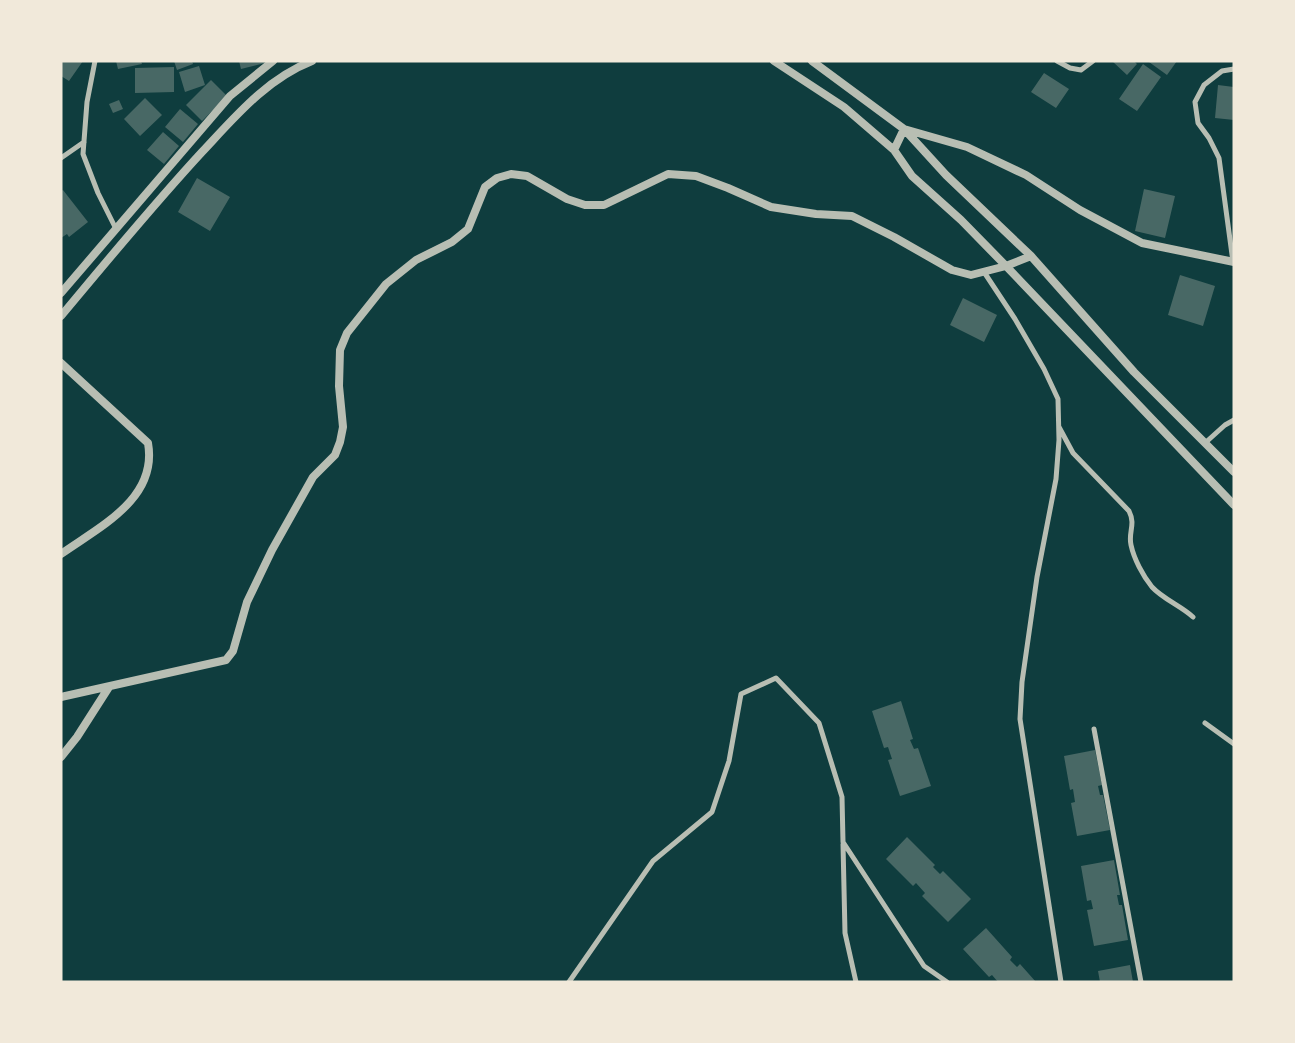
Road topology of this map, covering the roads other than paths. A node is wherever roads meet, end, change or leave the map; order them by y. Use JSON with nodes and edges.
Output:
{"nodes":[{"id":1,"x":95,"y":61,"type":"edge"},
{"id":2,"x":273,"y":61,"type":"edge"},
{"id":3,"x":312,"y":61,"type":"edge"},
{"id":4,"x":774,"y":61,"type":"edge"},
{"id":5,"x":812,"y":61,"type":"edge"},
{"id":6,"x":1057,"y":61,"type":"edge"},
{"id":7,"x":1094,"y":61,"type":"edge"},
{"id":8,"x":1234,"y":69,"type":"edge"},
{"id":9,"x":904,"y":129,"type":"junction"},
{"id":10,"x":84,"y":142,"type":"junction"},
{"id":11,"x":894,"y":150,"type":"junction"},
{"id":12,"x":61,"y":158,"type":"edge"},
{"id":13,"x":116,"y":229,"type":"junction"},
{"id":14,"x":1031,"y":256,"type":"junction"},
{"id":15,"x":1233,"y":262,"type":"edge"},
{"id":16,"x":1006,"y":266,"type":"junction"},
{"id":17,"x":984,"y":272,"type":"junction"},
{"id":18,"x":61,"y":293,"type":"edge"},
{"id":19,"x":61,"y":316,"type":"edge"},
{"id":20,"x":61,"y":363,"type":"edge"},
{"id":21,"x":1234,"y":420,"type":"edge"},
{"id":22,"x":1058,"y":427,"type":"junction"},
{"id":23,"x":1205,"y":444,"type":"junction"},
{"id":24,"x":1234,"y":472,"type":"edge"},
{"id":25,"x":1234,"y":505,"type":"edge"},
{"id":26,"x":61,"y":554,"type":"edge"},
{"id":27,"x":1193,"y":617,"type":"dead end"},
{"id":28,"x":109,"y":687,"type":"junction"},
{"id":29,"x":61,"y":697,"type":"edge"},
{"id":30,"x":1205,"y":723,"type":"dead end"},
{"id":31,"x":1094,"y":729,"type":"dead end"},
{"id":32,"x":1234,"y":744,"type":"edge"},
{"id":33,"x":61,"y":757,"type":"edge"},
{"id":34,"x":843,"y":842,"type":"junction"},
{"id":35,"x":569,"y":982,"type":"edge"},
{"id":36,"x":856,"y":982,"type":"edge"},
{"id":37,"x":946,"y":982,"type":"edge"},
{"id":38,"x":1061,"y":982,"type":"edge"},
{"id":39,"x":1141,"y":982,"type":"edge"}],
"edges":[{"from":1,"to":10,"type":"street"},
{"from":2,"to":13,"type":"street"},
{"from":3,"to":19,"type":"street"},
{"from":4,"to":11,"type":"street"},
{"from":5,"to":9,"type":"street"},
{"from":6,"to":7,"type":"street"},
{"from":8,"to":15,"type":"street"},
{"from":9,"to":11,"type":"street"},
{"from":9,"to":14,"type":"street"},
{"from":9,"to":15,"type":"street"},
{"from":10,"to":12,"type":"street"},
{"from":10,"to":13,"type":"street"},
{"from":11,"to":16,"type":"street"},
{"from":13,"to":18,"type":"street"},
{"from":14,"to":16,"type":"street"},
{"from":14,"to":23,"type":"street"},
{"from":16,"to":17,"type":"street"},
{"from":16,"to":25,"type":"street"},
{"from":17,"to":22,"type":"street"},
{"from":17,"to":28,"type":"street"},
{"from":20,"to":26,"type":"street"},
{"from":21,"to":23,"type":"street"},
{"from":22,"to":27,"type":"street"},
{"from":22,"to":38,"type":"street"},
{"from":23,"to":24,"type":"street"},
{"from":28,"to":29,"type":"street"},
{"from":28,"to":33,"type":"street"},
{"from":30,"to":32,"type":"street"},
{"from":31,"to":39,"type":"street"},
{"from":34,"to":35,"type":"street"},
{"from":34,"to":36,"type":"street"},
{"from":34,"to":37,"type":"street"}]}
